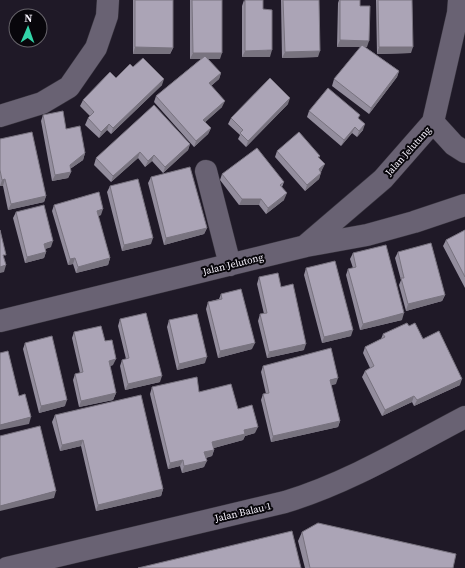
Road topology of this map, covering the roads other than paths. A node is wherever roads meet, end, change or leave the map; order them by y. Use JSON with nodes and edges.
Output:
{"nodes":[{"id":1,"x":108,"y":0,"type":"edge"},
{"id":2,"x":459,"y":0,"type":"edge"},
{"id":3,"x":0,"y":116,"type":"edge"},
{"id":4,"x":434,"y":122,"type":"junction"},
{"id":5,"x":465,"y":152,"type":"edge"},
{"id":6,"x":206,"y":171,"type":"dead end"},
{"id":7,"x":465,"y":205,"type":"edge"},
{"id":8,"x":306,"y":246,"type":"junction"},
{"id":9,"x":230,"y":265,"type":"junction"},
{"id":10,"x":0,"y":321,"type":"edge"},
{"id":11,"x":465,"y":417,"type":"edge"},
{"id":12,"x":7,"y":568,"type":"edge"}],
"edges":[{"from":1,"to":3,"type":"street"},
{"from":2,"to":4,"type":"street","name":"Jalan Jelutung"},
{"from":4,"to":5,"type":"street"},
{"from":4,"to":8,"type":"street","name":"Jalan Jelutung"},
{"from":6,"to":9,"type":"street"},
{"from":7,"to":8,"type":"street","name":"Jalan Jelutong"},
{"from":8,"to":9,"type":"street","name":"Jalan Jelutong"},
{"from":9,"to":10,"type":"street","name":"Jalan Jelutong"},
{"from":11,"to":12,"type":"street","name":"Jalan Balau 1"}]}
